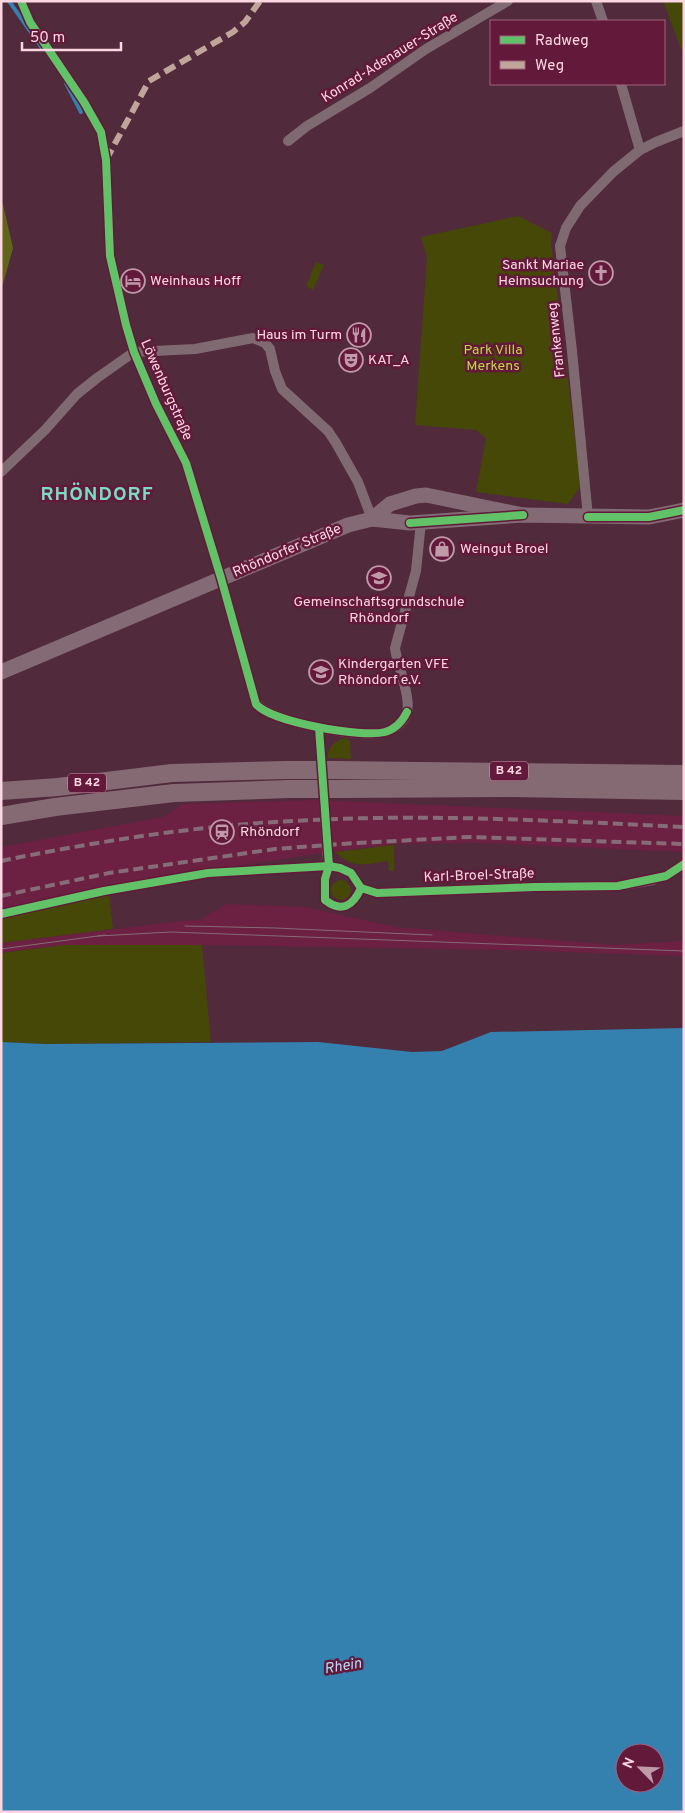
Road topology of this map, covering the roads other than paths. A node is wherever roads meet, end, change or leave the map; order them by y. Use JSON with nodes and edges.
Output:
{"nodes":[{"id":1,"x":21,"y":1,"type":"edge"},
{"id":2,"x":508,"y":1,"type":"edge"},
{"id":3,"x":596,"y":1,"type":"edge"},
{"id":4,"x":603,"y":20,"type":"edge"},
{"id":5,"x":621,"y":85,"type":"edge"},
{"id":6,"x":684,"y":131,"type":"edge"},
{"id":7,"x":288,"y":141,"type":"dead end"},
{"id":8,"x":640,"y":150,"type":"junction"},
{"id":9,"x":134,"y":352,"type":"junction"},
{"id":10,"x":1,"y":472,"type":"edge"},
{"id":11,"x":406,"y":500,"type":"junction"},
{"id":12,"x":684,"y":510,"type":"edge"},
{"id":13,"x":523,"y":515,"type":"junction"},
{"id":14,"x":588,"y":517,"type":"junction"},
{"id":15,"x":372,"y":519,"type":"junction"},
{"id":16,"x":416,"y":523,"type":"junction"},
{"id":17,"x":221,"y":578,"type":"junction"},
{"id":18,"x":1,"y":672,"type":"edge"},
{"id":19,"x":319,"y":728,"type":"junction"},
{"id":20,"x":321,"y":756,"type":"tunnel mouth"},
{"id":21,"x":684,"y":774,"type":"edge"},
{"id":22,"x":1,"y":791,"type":"edge"},
{"id":23,"x":684,"y":791,"type":"edge"},
{"id":24,"x":1,"y":816,"type":"edge"},
{"id":25,"x":327,"y":854,"type":"tunnel mouth"},
{"id":26,"x":653,"y":880,"type":"dead end"}],
"edges":[{"from":1,"to":9,"type":"street","name":"Löwenburgstraße"},
{"from":2,"to":7,"type":"street","name":"Konrad-Adenauer-Straße"},
{"from":3,"to":4,"type":"street"},
{"from":5,"to":8,"type":"street"},
{"from":6,"to":8,"type":"street","name":"Frankenweg"},
{"from":8,"to":14,"type":"street","name":"Frankenweg"},
{"from":9,"to":10,"type":"street"},
{"from":9,"to":15,"type":"street"},
{"from":9,"to":17,"type":"street","name":"Löwenburgstraße"},
{"from":11,"to":13,"type":"main road","name":"Rhöndorfer Straße"},
{"from":11,"to":15,"type":"main road","name":"Rhöndorfer Straße"},
{"from":11,"to":16,"type":"main road"},
{"from":12,"to":14,"type":"main road","name":"Rhöndorfer Straße"},
{"from":13,"to":14,"type":"main road","name":"Rhöndorfer Straße"},
{"from":13,"to":16,"type":"main road","name":"Rhöndorfer Straße"},
{"from":15,"to":16,"type":"main road","name":"Rhöndorfer Straße"},
{"from":15,"to":17,"type":"main road","name":"Rhöndorfer Straße"},
{"from":16,"to":19,"type":"street"},
{"from":17,"to":18,"type":"main road","name":"Rhöndorfer Straße"},
{"from":17,"to":19,"type":"street","name":"Löwenburgstraße"},
{"from":19,"to":20,"type":"street"},
{"from":21,"to":22,"type":"highway","number":"B 42","bridge":true},
{"from":23,"to":24,"type":"highway","number":"B 42","bridge":true},
{"from":25,"to":26,"type":"street","name":"Karl-Broel-Straße"}]}
